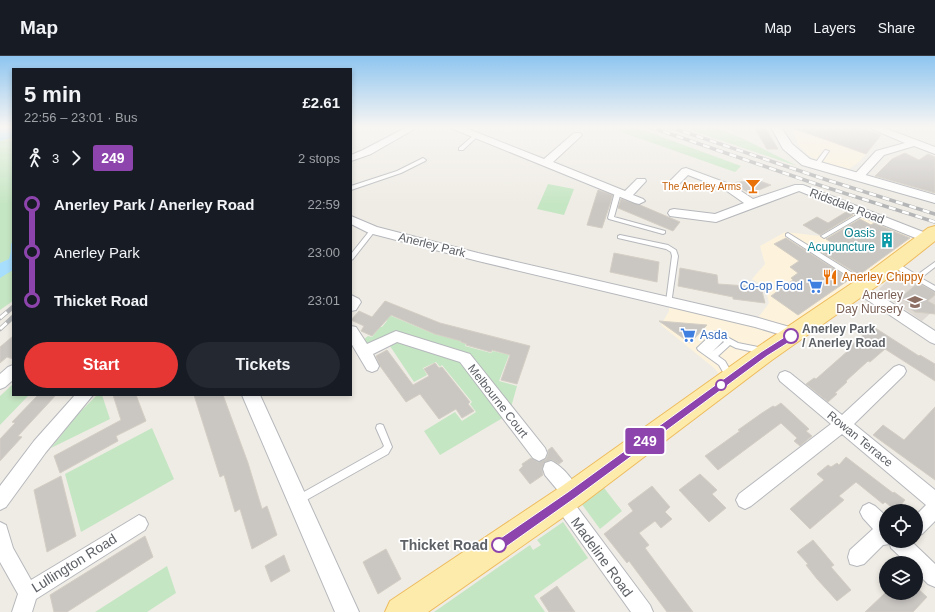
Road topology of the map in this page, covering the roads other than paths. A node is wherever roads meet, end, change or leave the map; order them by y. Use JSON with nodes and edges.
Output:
{"nodes":[{"id":1,"x":364,"y":153,"type":"edge"},
{"id":2,"x":521,"y":153,"type":"edge"},
{"id":3,"x":557,"y":153,"type":"edge"},
{"id":4,"x":795,"y":153,"type":"edge"},
{"id":5,"x":826,"y":153,"type":"edge"},
{"id":6,"x":879,"y":153,"type":"edge"},
{"id":7,"x":352,"y":158,"type":"edge"},
{"id":8,"x":423,"y":160,"type":"dead end"},
{"id":9,"x":546,"y":163,"type":"junction"},
{"id":10,"x":816,"y":166,"type":"junction"},
{"id":11,"x":858,"y":177,"type":"junction"},
{"id":12,"x":641,"y":181,"type":"dead end"},
{"id":13,"x":673,"y":184,"type":"dead end"},
{"id":14,"x":352,"y":188,"type":"edge"},
{"id":15,"x":622,"y":193,"type":"junction"},
{"id":16,"x":935,"y":199,"type":"edge"},
{"id":17,"x":639,"y":201,"type":"dead end"},
{"id":18,"x":752,"y":203,"type":"junction"},
{"id":19,"x":865,"y":212,"type":"junction"},
{"id":20,"x":674,"y":213,"type":"dead end"},
{"id":21,"x":352,"y":220,"type":"edge"},
{"id":22,"x":373,"y":230,"type":"junction"},
{"id":23,"x":663,"y":232,"type":"dead end"},
{"id":24,"x":788,"y":235,"type":"dead end"},
{"id":25,"x":824,"y":236,"type":"dead end"},
{"id":26,"x":932,"y":236,"type":"edge"},
{"id":27,"x":620,"y":237,"type":"dead end"},
{"id":28,"x":352,"y":257,"type":"edge"},
{"id":29,"x":892,"y":264,"type":"junction"},
{"id":30,"x":935,"y":264,"type":"edge"},
{"id":31,"x":917,"y":278,"type":"junction"},
{"id":32,"x":862,"y":286,"type":"junction"},
{"id":33,"x":935,"y":289,"type":"edge"},
{"id":34,"x":670,"y":302,"type":"junction"},
{"id":35,"x":352,"y":333,"type":"edge"},
{"id":36,"x":795,"y":334,"type":"junction"},
{"id":37,"x":935,"y":338,"type":"edge"},
{"id":38,"x":730,"y":341,"type":"junction"},
{"id":39,"x":364,"y":352,"type":"junction"},
{"id":40,"x":767,"y":352,"type":"junction"},
{"id":41,"x":710,"y":354,"type":"junction"},
{"id":42,"x":372,"y":366,"type":"dead end"},
{"id":43,"x":899,"y":370,"type":"dead end"},
{"id":44,"x":12,"y":372,"type":"edge"},
{"id":45,"x":785,"y":377,"type":"dead end"},
{"id":46,"x":731,"y":378,"type":"junction"},
{"id":47,"x":0,"y":383,"type":"edge"},
{"id":48,"x":84,"y":396,"type":"edge"},
{"id":49,"x":251,"y":396,"type":"edge"},
{"id":50,"x":842,"y":425,"type":"junction"},
{"id":51,"x":380,"y":428,"type":"dead end"},
{"id":52,"x":539,"y":453,"type":"dead end"},
{"id":53,"x":551,"y":469,"type":"dead end"},
{"id":54,"x":567,"y":498,"type":"junction"},
{"id":55,"x":298,"y":500,"type":"junction"},
{"id":56,"x":745,"y":500,"type":"dead end"},
{"id":57,"x":0,"y":501,"type":"edge"},
{"id":58,"x":935,"y":501,"type":"edge"},
{"id":59,"x":935,"y":508,"type":"edge"},
{"id":60,"x":869,"y":512,"type":"dead end"},
{"id":61,"x":923,"y":521,"type":"edge"},
{"id":62,"x":879,"y":522,"type":"edge"},
{"id":63,"x":139,"y":524,"type":"dead end"},
{"id":64,"x":0,"y":531,"type":"edge"},
{"id":65,"x":879,"y":536,"type":"edge"},
{"id":66,"x":905,"y":548,"type":"edge"},
{"id":67,"x":857,"y":557,"type":"dead end"},
{"id":68,"x":935,"y":577,"type":"edge"},
{"id":69,"x":28,"y":593,"type":"junction"},
{"id":70,"x":22,"y":612,"type":"edge"},
{"id":71,"x":347,"y":612,"type":"edge"},
{"id":72,"x":401,"y":612,"type":"edge"},
{"id":73,"x":642,"y":612,"type":"edge"}],
"edges":[{"from":1,"to":7,"type":"street"},
{"from":2,"to":9,"type":"street"},
{"from":3,"to":9,"type":"street"},
{"from":4,"to":10,"type":"street"},
{"from":5,"to":10,"type":"lane"},
{"from":6,"to":11,"type":"street"},
{"from":8,"to":14,"type":"lane"},
{"from":9,"to":15,"type":"street"},
{"from":10,"to":11,"type":"street"},
{"from":11,"to":16,"type":"street"},
{"from":12,"to":15,"type":"street"},
{"from":13,"to":18,"type":"street"},
{"from":15,"to":17,"type":"street"},
{"from":15,"to":23,"type":"lane"},
{"from":18,"to":19,"type":"street","name":"Ridsdale Road"},
{"from":18,"to":20,"type":"street","name":"Ridsdale Road"},
{"from":19,"to":25,"type":"lane"},
{"from":19,"to":26,"type":"street","name":"Ridsdale Road"},
{"from":21,"to":22,"type":"street","name":"Anerley Park"},
{"from":22,"to":28,"type":"lane"},
{"from":22,"to":34,"type":"street","name":"Anerley Park"},
{"from":24,"to":32,"type":"lane"},
{"from":26,"to":29,"type":"main road"},
{"from":27,"to":34,"type":"lane"},
{"from":29,"to":31,"type":"lane"},
{"from":29,"to":32,"type":"main road"},
{"from":30,"to":31,"type":"lane"},
{"from":31,"to":33,"type":"lane"},
{"from":32,"to":36,"type":"main road"},
{"from":32,"to":37,"type":"street"},
{"from":34,"to":36,"type":"street","name":"Anerley Park"},
{"from":35,"to":39,"type":"street"},
{"from":36,"to":40,"type":"main road"},
{"from":38,"to":40,"type":"lane"},
{"from":38,"to":41,"type":"lane"},
{"from":38,"to":41,"type":"lane"},
{"from":39,"to":42,"type":"street"},
{"from":39,"to":52,"type":"street","name":"Melbourne Court"},
{"from":40,"to":46,"type":"main road"},
{"from":41,"to":46,"type":"lane"},
{"from":43,"to":50,"type":"street"},
{"from":44,"to":47,"type":"street"},
{"from":45,"to":50,"type":"street","name":"Rowan Terrace"},
{"from":46,"to":54,"type":"main road"},
{"from":48,"to":57,"type":"street"},
{"from":49,"to":55,"type":"street"},
{"from":50,"to":56,"type":"street"},
{"from":50,"to":58,"type":"street","name":"Rowan Terrace"},
{"from":51,"to":55,"type":"lane"},
{"from":53,"to":54,"type":"street"},
{"from":54,"to":72,"type":"main road"},
{"from":54,"to":73,"type":"street","name":"Madeline Road"},
{"from":55,"to":71,"type":"street"},
{"from":59,"to":61,"type":"street"},
{"from":60,"to":62,"type":"street"},
{"from":63,"to":69,"type":"street","name":"Lullington Road"},
{"from":64,"to":69,"type":"street","name":"Lullington Road"},
{"from":65,"to":67,"type":"street"},
{"from":66,"to":68,"type":"street"},
{"from":69,"to":70,"type":"street"}]}
